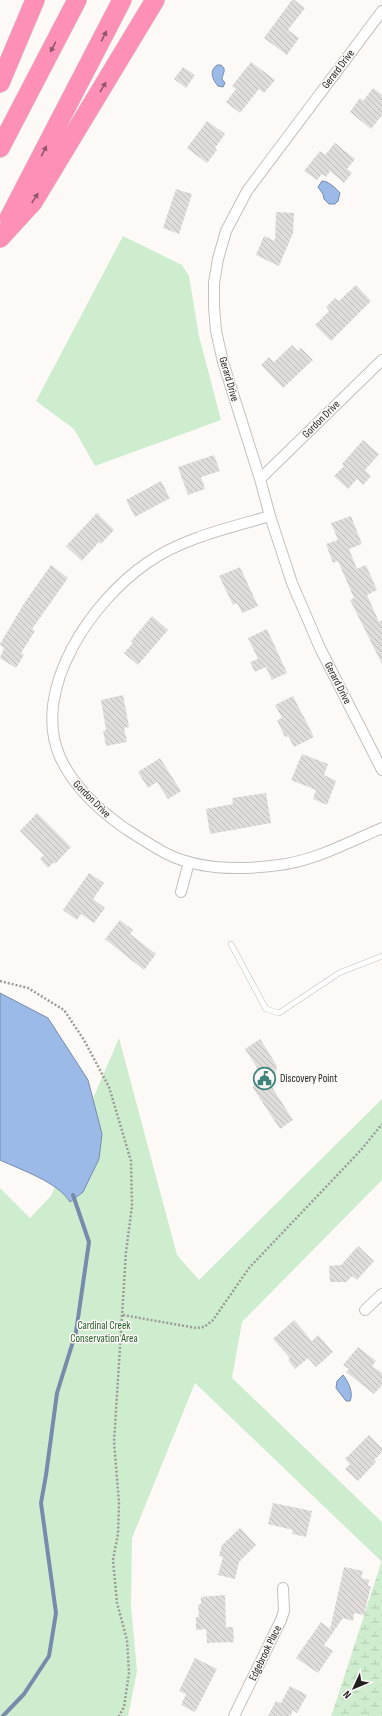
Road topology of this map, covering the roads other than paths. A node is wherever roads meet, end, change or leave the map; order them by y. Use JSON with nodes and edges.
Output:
{"nodes":[{"id":1,"x":28,"y":0,"type":"edge"},
{"id":2,"x":34,"y":0,"type":"edge"},
{"id":3,"x":77,"y":0,"type":"edge"},
{"id":4,"x":122,"y":0,"type":"edge"},
{"id":5,"x":155,"y":0,"type":"edge"},
{"id":6,"x":382,"y":11,"type":"edge"},
{"id":7,"x":9,"y":60,"type":"junction"},
{"id":8,"x":0,"y":83,"type":"edge"},
{"id":9,"x":0,"y":148,"type":"edge"},
{"id":10,"x":0,"y":236,"type":"edge"},
{"id":11,"x":382,"y":360,"type":"edge"},
{"id":12,"x":260,"y":479,"type":"junction"},
{"id":13,"x":270,"y":516,"type":"junction"},
{"id":14,"x":382,"y":770,"type":"edge"},
{"id":15,"x":382,"y":828,"type":"edge"},
{"id":16,"x":189,"y":862,"type":"junction"},
{"id":17,"x":181,"y":892,"type":"dead end"},
{"id":18,"x":231,"y":944,"type":"dead end"},
{"id":19,"x":382,"y":956,"type":"edge"},
{"id":20,"x":382,"y":1294,"type":"edge"},
{"id":21,"x":365,"y":1310,"type":"dead end"},
{"id":22,"x":283,"y":1588,"type":"dead end"},
{"id":23,"x":234,"y":1716,"type":"edge"}],
"edges":[{"from":1,"to":7,"type":"highway"},
{"from":2,"to":7,"type":"highway"},
{"from":3,"to":9,"type":"highway","one_way":true},
{"from":10,"to":4,"type":"highway","one_way":true},
{"from":10,"to":5,"type":"highway","one_way":true},
{"from":6,"to":12,"type":"street","name":"Gerard Drive"},
{"from":7,"to":8,"type":"highway"},
{"from":11,"to":12,"type":"street","name":"Gordon Drive"},
{"from":12,"to":13,"type":"street","name":"Gerard Drive"},
{"from":13,"to":14,"type":"street","name":"Gerard Drive"},
{"from":13,"to":16,"type":"street","name":"Gordon Drive"},
{"from":15,"to":16,"type":"street","name":"Gordon Drive"},
{"from":16,"to":17,"type":"street"},
{"from":18,"to":19,"type":"lane"},
{"from":20,"to":21,"type":"street"},
{"from":22,"to":23,"type":"street","name":"Edgebrook Place"}]}
